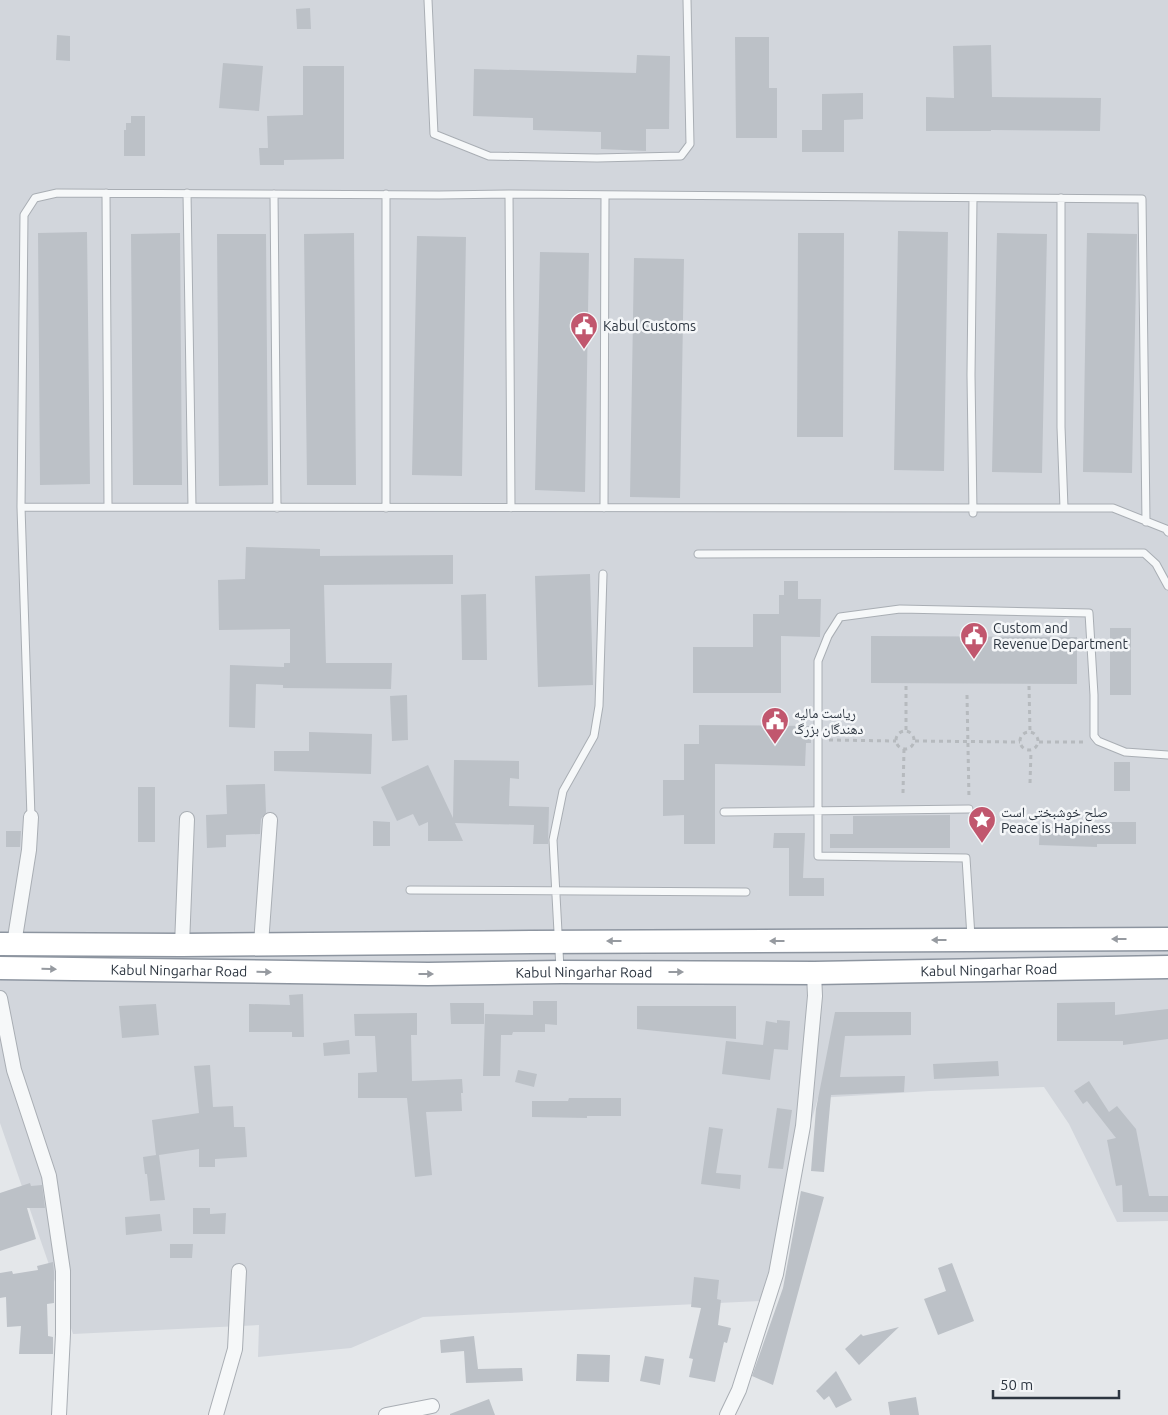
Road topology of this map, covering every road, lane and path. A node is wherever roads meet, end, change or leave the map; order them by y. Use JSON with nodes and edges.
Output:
{"nodes":[{"id":1,"x":428,"y":0,"type":"edge"},
{"id":2,"x":687,"y":0,"type":"edge"},
{"id":3,"x":106,"y":193,"type":"junction"},
{"id":4,"x":187,"y":193,"type":"junction"},
{"id":5,"x":274,"y":194,"type":"junction"},
{"id":6,"x":386,"y":194,"type":"junction"},
{"id":7,"x":509,"y":194,"type":"junction"},
{"id":8,"x":605,"y":196,"type":"junction"},
{"id":9,"x":972,"y":198,"type":"junction"},
{"id":10,"x":1061,"y":198,"type":"junction"},
{"id":11,"x":21,"y":507,"type":"junction"},
{"id":12,"x":108,"y":507,"type":"junction"},
{"id":13,"x":192,"y":507,"type":"junction"},
{"id":14,"x":277,"y":508,"type":"junction"},
{"id":15,"x":386,"y":508,"type":"junction"},
{"id":16,"x":511,"y":508,"type":"junction"},
{"id":17,"x":604,"y":508,"type":"junction"},
{"id":18,"x":1064,"y":508,"type":"junction"},
{"id":19,"x":973,"y":511,"type":"junction"},
{"id":20,"x":1146,"y":522,"type":"junction"},
{"id":21,"x":1168,"y":532,"type":"edge"},
{"id":22,"x":698,"y":554,"type":"dead end"},
{"id":23,"x":603,"y":574,"type":"dead end"},
{"id":24,"x":1168,"y":586,"type":"edge"},
{"id":25,"x":906,"y":686,"type":"dead end"},
{"id":26,"x":1030,"y":686,"type":"dead end"},
{"id":27,"x":967,"y":695,"type":"dead end"},
{"id":28,"x":906,"y":731,"type":"junction"},
{"id":29,"x":1030,"y":732,"type":"junction"},
{"id":30,"x":818,"y":740,"type":"junction"},
{"id":31,"x":896,"y":741,"type":"junction"},
{"id":32,"x":915,"y":741,"type":"junction"},
{"id":33,"x":968,"y":741,"type":"junction"},
{"id":34,"x":1098,"y":741,"type":"junction"},
{"id":35,"x":1020,"y":742,"type":"junction"},
{"id":36,"x":1039,"y":742,"type":"junction"},
{"id":37,"x":904,"y":750,"type":"junction"},
{"id":38,"x":1031,"y":751,"type":"junction"},
{"id":39,"x":1168,"y":755,"type":"edge"},
{"id":40,"x":1030,"y":783,"type":"dead end"},
{"id":41,"x":903,"y":793,"type":"dead end"},
{"id":42,"x":969,"y":809,"type":"joint"},
{"id":43,"x":818,"y":811,"type":"junction"},
{"id":44,"x":724,"y":812,"type":"dead end"},
{"id":45,"x":31,"y":817,"type":"joint"},
{"id":46,"x":187,"y":818,"type":"dead end"},
{"id":47,"x":270,"y":820,"type":"dead end"},
{"id":48,"x":410,"y":890,"type":"dead end"},
{"id":49,"x":556,"y":891,"type":"junction"},
{"id":50,"x":746,"y":892,"type":"dead end"},
{"id":51,"x":1168,"y":939,"type":"edge"},
{"id":52,"x":971,"y":940,"type":"junction"},
{"id":53,"x":559,"y":942,"type":"junction"},
{"id":54,"x":7,"y":944,"type":"edge"},
{"id":55,"x":261,"y":944,"type":"junction"},
{"id":56,"x":182,"y":945,"type":"junction"},
{"id":57,"x":1168,"y":967,"type":"edge"},
{"id":58,"x":0,"y":968,"type":"edge"},
{"id":59,"x":560,"y":972,"type":"junction"},
{"id":60,"x":814,"y":973,"type":"junction"},
{"id":61,"x":0,"y":998,"type":"edge"},
{"id":62,"x":239,"y":1272,"type":"dead end"},
{"id":63,"x":432,"y":1406,"type":"dead end"},
{"id":64,"x":60,"y":1415,"type":"edge"},
{"id":65,"x":216,"y":1415,"type":"edge"},
{"id":66,"x":386,"y":1415,"type":"edge"},
{"id":67,"x":727,"y":1415,"type":"edge"}],
"edges":[{"from":1,"to":2,"type":"lane"},
{"from":3,"to":4,"type":"lane"},
{"from":3,"to":11,"type":"lane"},
{"from":3,"to":12,"type":"lane"},
{"from":4,"to":5,"type":"lane"},
{"from":4,"to":13,"type":"lane"},
{"from":5,"to":6,"type":"lane"},
{"from":5,"to":14,"type":"lane"},
{"from":6,"to":7,"type":"lane"},
{"from":6,"to":15,"type":"lane"},
{"from":7,"to":8,"type":"lane"},
{"from":7,"to":16,"type":"lane"},
{"from":8,"to":9,"type":"lane"},
{"from":8,"to":17,"type":"lane"},
{"from":9,"to":10,"type":"lane"},
{"from":9,"to":19,"type":"lane"},
{"from":10,"to":18,"type":"lane"},
{"from":10,"to":20,"type":"lane"},
{"from":11,"to":12,"type":"lane"},
{"from":11,"to":45,"type":"lane"},
{"from":12,"to":13,"type":"lane"},
{"from":13,"to":14,"type":"lane"},
{"from":14,"to":15,"type":"lane"},
{"from":15,"to":16,"type":"lane"},
{"from":16,"to":17,"type":"lane"},
{"from":17,"to":19,"type":"lane"},
{"from":18,"to":19,"type":"lane"},
{"from":18,"to":20,"type":"lane"},
{"from":20,"to":21,"type":"lane"},
{"from":22,"to":24,"type":"lane"},
{"from":23,"to":49,"type":"lane"},
{"from":25,"to":28,"type":"path"},
{"from":26,"to":29,"type":"path"},
{"from":27,"to":33,"type":"path"},
{"from":28,"to":31,"type":"path"},
{"from":28,"to":32,"type":"path"},
{"from":29,"to":35,"type":"path"},
{"from":29,"to":36,"type":"path"},
{"from":30,"to":31,"type":"path"},
{"from":30,"to":34,"type":"lane"},
{"from":30,"to":43,"type":"lane"},
{"from":31,"to":37,"type":"path"},
{"from":32,"to":33,"type":"path"},
{"from":32,"to":37,"type":"path"},
{"from":33,"to":35,"type":"path"},
{"from":33,"to":42,"type":"path"},
{"from":34,"to":36,"type":"path"},
{"from":34,"to":39,"type":"lane"},
{"from":35,"to":38,"type":"path"},
{"from":36,"to":38,"type":"path"},
{"from":37,"to":41,"type":"path"},
{"from":38,"to":40,"type":"path"},
{"from":42,"to":43,"type":"lane"},
{"from":43,"to":44,"type":"lane"},
{"from":43,"to":52,"type":"lane"},
{"from":45,"to":54,"type":"street"},
{"from":46,"to":56,"type":"street"},
{"from":47,"to":55,"type":"street"},
{"from":48,"to":49,"type":"lane"},
{"from":49,"to":50,"type":"lane"},
{"from":49,"to":53,"type":"lane"},
{"from":51,"to":52,"type":"highway","name":"Kabul Ningarhar Road","one_way":true},
{"from":52,"to":53,"type":"highway","name":"Kabul Ningarhar Road","one_way":true},
{"from":53,"to":55,"type":"highway","name":"Kabul Ningarhar Road"},
{"from":53,"to":59,"type":"lane"},
{"from":54,"to":56,"type":"highway","name":"Kabul Ningarhar Road"},
{"from":55,"to":56,"type":"highway","name":"Kabul Ningarhar Road"},
{"from":57,"to":60,"type":"highway","name":"Kabul Ningarhar Road"},
{"from":58,"to":59,"type":"highway","name":"Kabul Ningarhar Road","one_way":true},
{"from":59,"to":60,"type":"highway","name":"Kabul Ningarhar Road","one_way":true},
{"from":60,"to":67,"type":"street"},
{"from":61,"to":64,"type":"street"},
{"from":62,"to":65,"type":"street"},
{"from":63,"to":66,"type":"street"}]}
